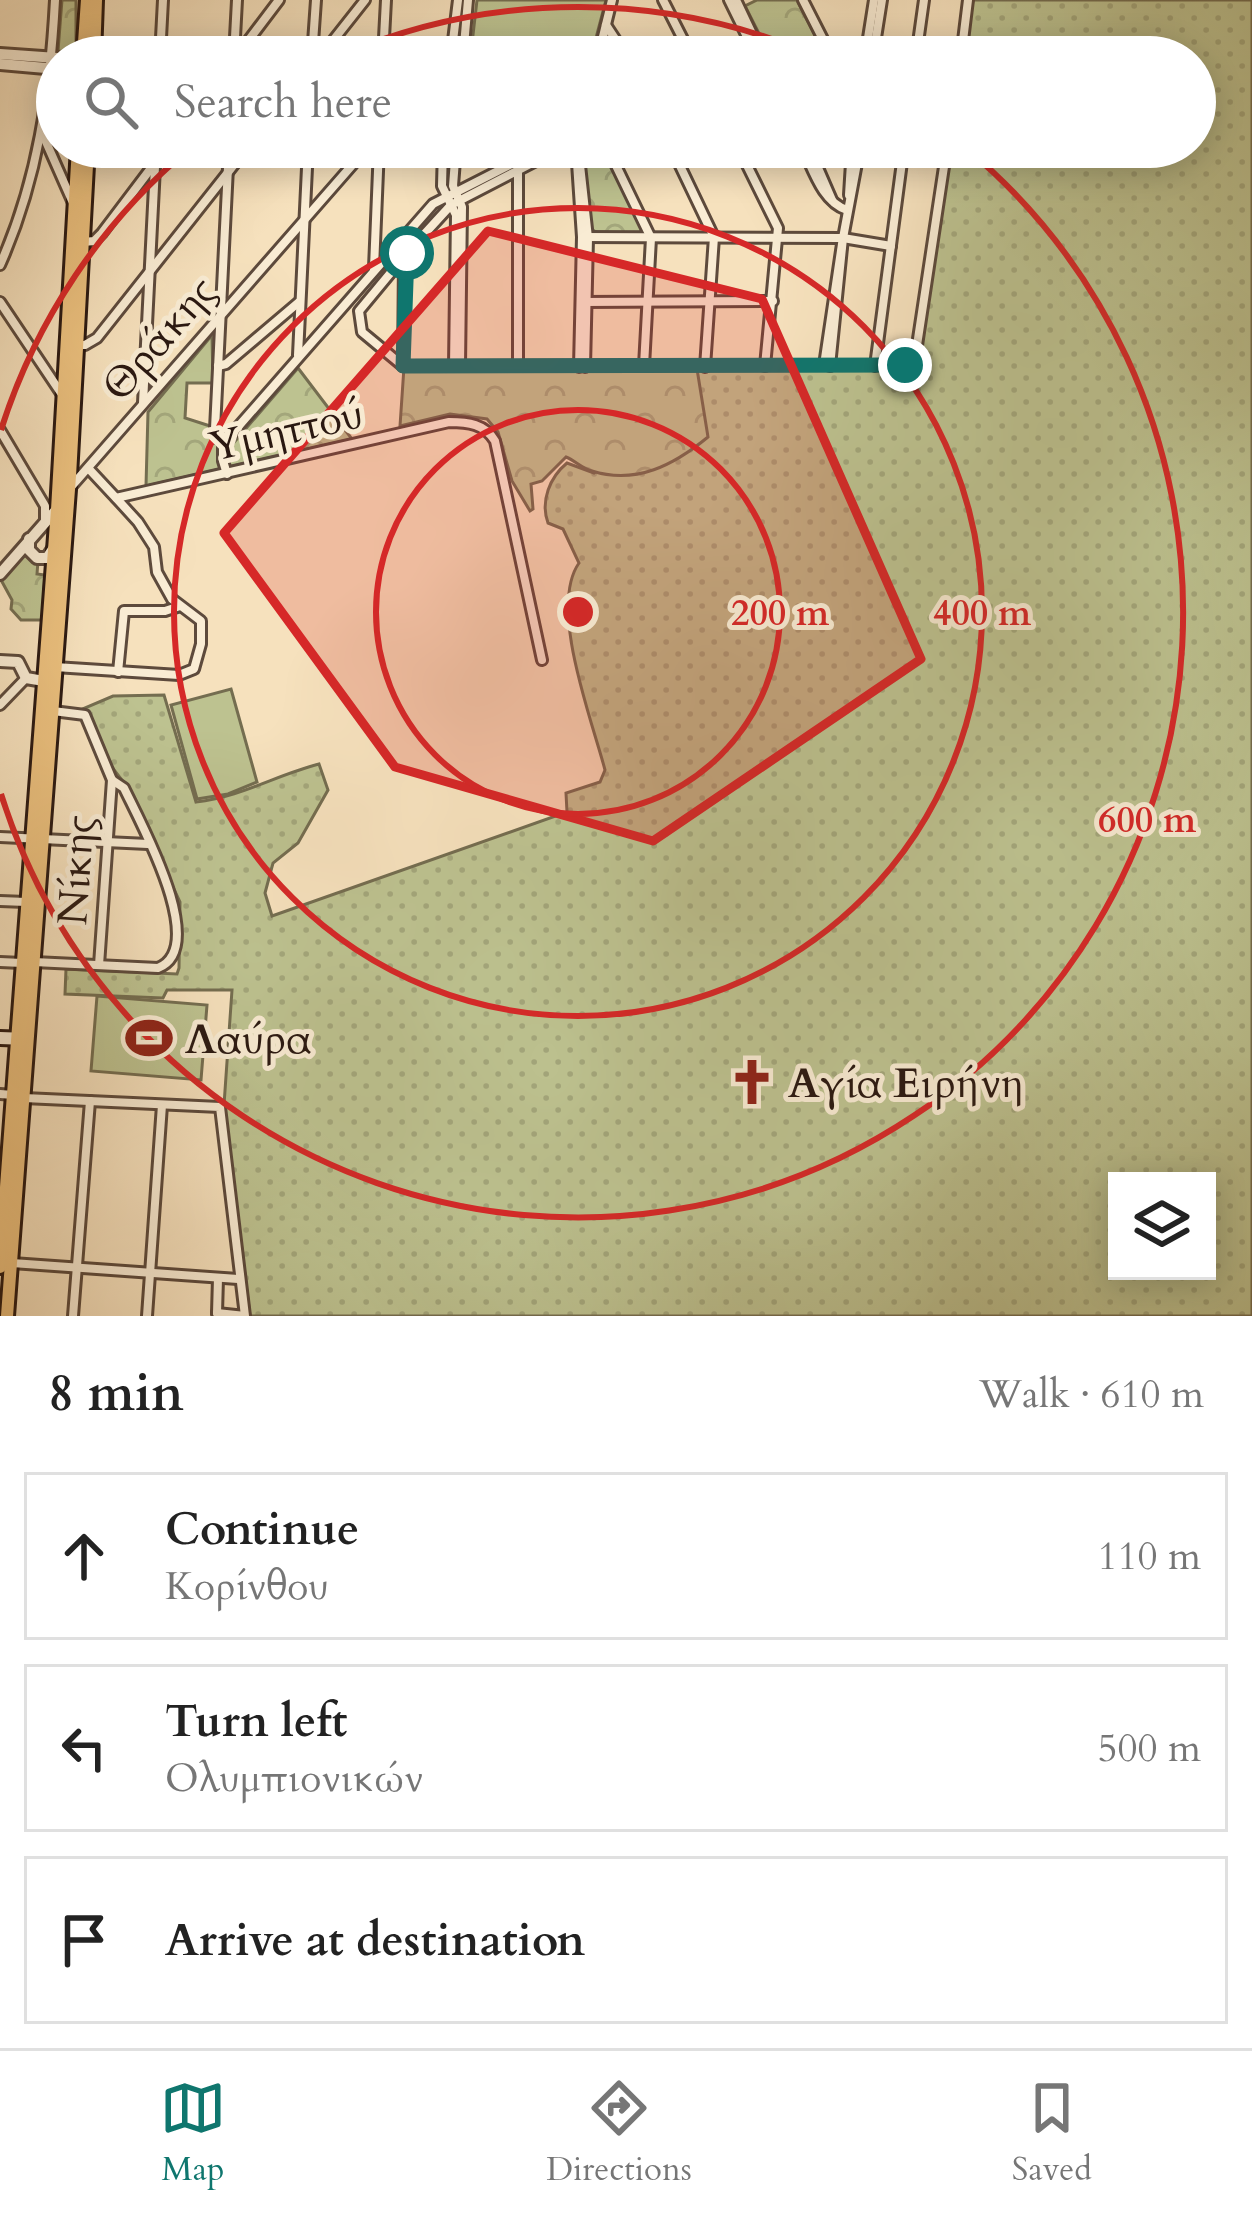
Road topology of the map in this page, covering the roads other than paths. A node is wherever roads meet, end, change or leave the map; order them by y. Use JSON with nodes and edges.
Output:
{"nodes":[{"id":1,"x":55,"y":0,"type":"edge"},
{"id":2,"x":87,"y":0,"type":"edge"},
{"id":3,"x":96,"y":0,"type":"edge"},
{"id":4,"x":237,"y":0,"type":"edge"},
{"id":5,"x":279,"y":0,"type":"edge"},
{"id":6,"x":316,"y":0,"type":"edge"},
{"id":7,"x":365,"y":0,"type":"edge"},
{"id":8,"x":386,"y":0,"type":"edge"},
{"id":9,"x":458,"y":0,"type":"edge"},
{"id":10,"x":468,"y":0,"type":"edge"},
{"id":11,"x":612,"y":0,"type":"edge"},
{"id":12,"x":663,"y":0,"type":"edge"},
{"id":13,"x":803,"y":0,"type":"edge"},
{"id":14,"x":924,"y":0,"type":"edge"},
{"id":15,"x":968,"y":0,"type":"edge"},
{"id":16,"x":161,"y":1,"type":"edge"},
{"id":17,"x":737,"y":1,"type":"edge"},
{"id":18,"x":875,"y":2,"type":"edge"},
{"id":19,"x":606,"y":25,"type":"junction"},
{"id":20,"x":54,"y":36,"type":"edge"},
{"id":21,"x":84,"y":36,"type":"edge"},
{"id":22,"x":95,"y":36,"type":"edge"},
{"id":23,"x":160,"y":36,"type":"edge"},
{"id":24,"x":236,"y":36,"type":"edge"},
{"id":25,"x":251,"y":36,"type":"edge"},
{"id":26,"x":316,"y":36,"type":"edge"},
{"id":27,"x":334,"y":36,"type":"edge"},
{"id":28,"x":384,"y":36,"type":"edge"},
{"id":29,"x":452,"y":36,"type":"edge"},
{"id":30,"x":466,"y":36,"type":"edge"},
{"id":31,"x":603,"y":36,"type":"edge"},
{"id":32,"x":613,"y":36,"type":"edge"},
{"id":33,"x":681,"y":36,"type":"edge"},
{"id":34,"x":751,"y":36,"type":"edge"},
{"id":35,"x":819,"y":36,"type":"edge"},
{"id":36,"x":871,"y":36,"type":"edge"},
{"id":37,"x":919,"y":36,"type":"edge"},
{"id":38,"x":964,"y":36,"type":"edge"},
{"id":39,"x":0,"y":54,"type":"edge"},
{"id":40,"x":36,"y":60,"type":"edge"},
{"id":41,"x":36,"y":63,"type":"edge"},
{"id":42,"x":0,"y":64,"type":"edge"},
{"id":43,"x":36,"y":161,"type":"edge"},
{"id":44,"x":58,"y":168,"type":"edge"},
{"id":45,"x":77,"y":168,"type":"edge"},
{"id":46,"x":87,"y":168,"type":"edge"},
{"id":47,"x":151,"y":168,"type":"edge"},
{"id":48,"x":155,"y":168,"type":"edge"},
{"id":49,"x":227,"y":168,"type":"edge"},
{"id":50,"x":232,"y":168,"type":"edge"},
{"id":51,"x":307,"y":168,"type":"edge"},
{"id":52,"x":350,"y":168,"type":"edge"},
{"id":53,"x":378,"y":168,"type":"edge"},
{"id":54,"x":442,"y":168,"type":"edge"},
{"id":55,"x":455,"y":168,"type":"edge"},
{"id":56,"x":505,"y":168,"type":"edge"},
{"id":57,"x":522,"y":168,"type":"edge"},
{"id":58,"x":580,"y":168,"type":"edge"},
{"id":59,"x":617,"y":168,"type":"edge"},
{"id":60,"x":681,"y":168,"type":"edge"},
{"id":61,"x":749,"y":168,"type":"edge"},
{"id":62,"x":815,"y":168,"type":"edge"},
{"id":63,"x":852,"y":168,"type":"edge"},
{"id":64,"x":901,"y":168,"type":"edge"},
{"id":65,"x":944,"y":168,"type":"edge"},
{"id":66,"x":518,"y":170,"type":"junction"},
{"id":67,"x":227,"y":174,"type":"junction"},
{"id":68,"x":453,"y":198,"type":"junction"},
{"id":69,"x":74,"y":205,"type":"junction"},
{"id":70,"x":847,"y":210,"type":"junction"},
{"id":71,"x":304,"y":220,"type":"junction"},
{"id":72,"x":779,"y":236,"type":"junction"},
{"id":73,"x":585,"y":237,"type":"junction"},
{"id":74,"x":714,"y":237,"type":"junction"},
{"id":75,"x":651,"y":238,"type":"junction"},
{"id":76,"x":843,"y":240,"type":"junction"},
{"id":77,"x":83,"y":242,"type":"junction"},
{"id":78,"x":398,"y":244,"type":"junction"},
{"id":79,"x":891,"y":246,"type":"junction"},
{"id":80,"x":406,"y":254,"type":"junction"},
{"id":81,"x":0,"y":266,"type":"edge"},
{"id":82,"x":374,"y":269,"type":"junction"},
{"id":83,"x":150,"y":270,"type":"junction"},
{"id":84,"x":710,"y":301,"type":"junction"},
{"id":85,"x":773,"y":301,"type":"junction"},
{"id":86,"x":0,"y":302,"type":"edge"},
{"id":87,"x":299,"y":302,"type":"junction"},
{"id":88,"x":583,"y":302,"type":"junction"},
{"id":89,"x":648,"y":302,"type":"junction"},
{"id":90,"x":220,"y":317,"type":"junction"},
{"id":91,"x":76,"y":345,"type":"junction"},
{"id":92,"x":298,"y":356,"type":"junction"},
{"id":93,"x":402,"y":365,"type":"junction"},
{"id":94,"x":827,"y":365,"type":"junction"},
{"id":95,"x":218,"y":366,"type":"junction"},
{"id":96,"x":457,"y":366,"type":"junction"},
{"id":97,"x":518,"y":366,"type":"junction"},
{"id":98,"x":644,"y":366,"type":"junction"},
{"id":99,"x":765,"y":366,"type":"junction"},
{"id":100,"x":875,"y":366,"type":"junction"},
{"id":101,"x":582,"y":367,"type":"junction"},
{"id":102,"x":704,"y":367,"type":"junction"},
{"id":103,"x":63,"y":397,"type":"junction"},
{"id":104,"x":143,"y":406,"type":"junction"},
{"id":105,"x":0,"y":430,"type":"edge"},
{"id":106,"x":224,"y":437,"type":"junction"},
{"id":107,"x":89,"y":470,"type":"junction"},
{"id":108,"x":227,"y":474,"type":"junction"},
{"id":109,"x":69,"y":489,"type":"junction"},
{"id":110,"x":116,"y":498,"type":"junction"},
{"id":111,"x":56,"y":512,"type":"junction"},
{"id":112,"x":28,"y":539,"type":"junction"},
{"id":113,"x":53,"y":549,"type":"junction"},
{"id":114,"x":0,"y":574,"type":"edge"},
{"id":115,"x":180,"y":606,"type":"junction"},
{"id":116,"x":542,"y":660,"type":"dead end"},
{"id":117,"x":0,"y":661,"type":"edge"},
{"id":118,"x":55,"y":667,"type":"junction"},
{"id":119,"x":118,"y":672,"type":"junction"},
{"id":120,"x":26,"y":678,"type":"junction"},
{"id":121,"x":44,"y":681,"type":"junction"},
{"id":122,"x":0,"y":705,"type":"edge"},
{"id":123,"x":52,"y":711,"type":"junction"},
{"id":124,"x":112,"y":780,"type":"junction"},
{"id":125,"x":0,"y":837,"type":"edge"},
{"id":126,"x":37,"y":839,"type":"junction"},
{"id":127,"x":107,"y":842,"type":"junction"},
{"id":128,"x":149,"y":844,"type":"junction"},
{"id":129,"x":0,"y":901,"type":"edge"},
{"id":130,"x":26,"y":902,"type":"junction"},
{"id":131,"x":0,"y":962,"type":"edge"},
{"id":132,"x":28,"y":962,"type":"junction"},
{"id":133,"x":99,"y":965,"type":"junction"},
{"id":134,"x":0,"y":1034,"type":"edge"},
{"id":135,"x":23,"y":1036,"type":"junction"},
{"id":136,"x":12,"y":1096,"type":"edge"},
{"id":137,"x":90,"y":1101,"type":"junction"},
{"id":138,"x":162,"y":1105,"type":"junction"},
{"id":139,"x":3,"y":1263,"type":"edge"},
{"id":140,"x":76,"y":1267,"type":"junction"},
{"id":141,"x":150,"y":1273,"type":"junction"},
{"id":142,"x":218,"y":1278,"type":"junction"},
{"id":143,"x":238,"y":1279,"type":"junction"},
{"id":144,"x":217,"y":1314,"type":"edge"},
{"id":145,"x":8,"y":1316,"type":"edge"},
{"id":146,"x":73,"y":1316,"type":"edge"},
{"id":147,"x":147,"y":1316,"type":"edge"},
{"id":148,"x":244,"y":1316,"type":"edge"}],
"edges":[{"from":1,"to":20,"type":"street"},
{"from":2,"to":21,"type":"main road"},
{"from":3,"to":22,"type":"main road"},
{"from":4,"to":24,"type":"street"},
{"from":5,"to":25,"type":"street"},
{"from":6,"to":26,"type":"street"},
{"from":7,"to":27,"type":"street"},
{"from":8,"to":28,"type":"street"},
{"from":9,"to":29,"type":"street"},
{"from":10,"to":30,"type":"street"},
{"from":11,"to":19,"type":"street"},
{"from":12,"to":33,"type":"street"},
{"from":13,"to":35,"type":"street"},
{"from":14,"to":37,"type":"street"},
{"from":15,"to":38,"type":"street"},
{"from":16,"to":23,"type":"street"},
{"from":17,"to":34,"type":"street"},
{"from":18,"to":36,"type":"street"},
{"from":19,"to":31,"type":"street"},
{"from":19,"to":32,"type":"street"},
{"from":39,"to":40,"type":"street"},
{"from":41,"to":42,"type":"street"},
{"from":43,"to":81,"type":"street"},
{"from":44,"to":69,"type":"street"},
{"from":45,"to":69,"type":"main road"},
{"from":46,"to":77,"type":"main road"},
{"from":47,"to":77,"type":"street"},
{"from":48,"to":83,"type":"street"},
{"from":49,"to":67,"type":"street"},
{"from":50,"to":67,"type":"street"},
{"from":51,"to":71,"type":"street"},
{"from":52,"to":71,"type":"street","name":"Θράκης"},
{"from":53,"to":82,"type":"street"},
{"from":54,"to":68,"type":"street"},
{"from":55,"to":68,"type":"street"},
{"from":56,"to":68,"type":"street"},
{"from":57,"to":66,"type":"street"},
{"from":58,"to":73,"type":"street"},
{"from":59,"to":75,"type":"street"},
{"from":60,"to":74,"type":"street"},
{"from":61,"to":72,"type":"street"},
{"from":62,"to":70,"type":"street"},
{"from":63,"to":70,"type":"street"},
{"from":64,"to":79,"type":"street"},
{"from":65,"to":100,"type":"street"},
{"from":66,"to":68,"type":"street"},
{"from":66,"to":97,"type":"street"},
{"from":67,"to":83,"type":"street"},
{"from":67,"to":90,"type":"street"},
{"from":68,"to":78,"type":"street"},
{"from":68,"to":80,"type":"street"},
{"from":68,"to":96,"type":"street"},
{"from":69,"to":103,"type":"main road"},
{"from":70,"to":76,"type":"street"},
{"from":71,"to":87,"type":"street"},
{"from":71,"to":90,"type":"street","name":"Θράκης"},
{"from":72,"to":74,"type":"street"},
{"from":72,"to":76,"type":"street"},
{"from":72,"to":85,"type":"street"},
{"from":73,"to":75,"type":"street"},
{"from":73,"to":88,"type":"street"},
{"from":74,"to":75,"type":"street"},
{"from":74,"to":84,"type":"street"},
{"from":75,"to":89,"type":"street"},
{"from":76,"to":79,"type":"street"},
{"from":76,"to":94,"type":"street"},
{"from":77,"to":91,"type":"main road"},
{"from":78,"to":80,"type":"street"},
{"from":78,"to":82,"type":"street"},
{"from":79,"to":100,"type":"street"},
{"from":80,"to":93,"type":"street"},
{"from":80,"to":93,"type":"street"},
{"from":82,"to":92,"type":"street"},
{"from":83,"to":91,"type":"street"},
{"from":83,"to":104,"type":"street"},
{"from":84,"to":85,"type":"street"},
{"from":84,"to":89,"type":"street"},
{"from":84,"to":102,"type":"street"},
{"from":85,"to":99,"type":"street"},
{"from":86,"to":103,"type":"street"},
{"from":87,"to":92,"type":"street"},
{"from":87,"to":95,"type":"street"},
{"from":88,"to":89,"type":"street"},
{"from":88,"to":101,"type":"street"},
{"from":89,"to":98,"type":"street"},
{"from":90,"to":95,"type":"street"},
{"from":90,"to":104,"type":"street","name":"Θράκης"},
{"from":91,"to":109,"type":"main road"},
{"from":92,"to":106,"type":"street"},
{"from":93,"to":96,"type":"street"},
{"from":94,"to":99,"type":"street"},
{"from":94,"to":100,"type":"street"},
{"from":95,"to":106,"type":"street"},
{"from":96,"to":97,"type":"street"},
{"from":97,"to":101,"type":"street"},
{"from":98,"to":101,"type":"street"},
{"from":98,"to":102,"type":"street"},
{"from":99,"to":102,"type":"street"},
{"from":103,"to":111,"type":"main road"},
{"from":104,"to":107,"type":"street","name":"Θράκης"},
{"from":105,"to":111,"type":"street"},
{"from":106,"to":108,"type":"street"},
{"from":107,"to":109,"type":"street","name":"Θράκης"},
{"from":107,"to":110,"type":"street"},
{"from":108,"to":110,"type":"street","name":"Υμηττού"},
{"from":108,"to":116,"type":"street","name":"Υμηττού"},
{"from":109,"to":111,"type":"main road"},
{"from":110,"to":115,"type":"street"},
{"from":111,"to":112,"type":"street"},
{"from":111,"to":113,"type":"main road"},
{"from":111,"to":118,"type":"main road"},
{"from":112,"to":113,"type":"street"},
{"from":112,"to":114,"type":"street"},
{"from":113,"to":121,"type":"main road"},
{"from":115,"to":119,"type":"street"},
{"from":115,"to":119,"type":"street"},
{"from":117,"to":120,"type":"street"},
{"from":118,"to":119,"type":"street"},
{"from":118,"to":123,"type":"main road"},
{"from":120,"to":121,"type":"street"},
{"from":120,"to":122,"type":"street"},
{"from":121,"to":126,"type":"main road"},
{"from":123,"to":124,"type":"street"},
{"from":123,"to":126,"type":"main road"},
{"from":124,"to":127,"type":"street","name":"Νίκης"},
{"from":124,"to":128,"type":"street"},
{"from":125,"to":126,"type":"street"},
{"from":126,"to":127,"type":"street"},
{"from":126,"to":130,"type":"main road"},
{"from":126,"to":132,"type":"main road"},
{"from":127,"to":128,"type":"street"},
{"from":127,"to":133,"type":"street","name":"Νίκης"},
{"from":128,"to":133,"type":"street"},
{"from":129,"to":130,"type":"street"},
{"from":130,"to":132,"type":"main road"},
{"from":131,"to":132,"type":"street"},
{"from":132,"to":133,"type":"street"},
{"from":132,"to":135,"type":"main road"},
{"from":134,"to":135,"type":"main road"},
{"from":135,"to":136,"type":"main road"},
{"from":136,"to":137,"type":"street"},
{"from":136,"to":139,"type":"main road"},
{"from":137,"to":138,"type":"street"},
{"from":137,"to":140,"type":"street"},
{"from":138,"to":141,"type":"street"},
{"from":138,"to":143,"type":"street"},
{"from":139,"to":140,"type":"street"},
{"from":139,"to":145,"type":"main road"},
{"from":140,"to":141,"type":"street"},
{"from":140,"to":146,"type":"street"},
{"from":141,"to":142,"type":"street"},
{"from":141,"to":147,"type":"street"},
{"from":142,"to":143,"type":"street"},
{"from":142,"to":144,"type":"street"},
{"from":143,"to":148,"type":"street"},
{"from":144,"to":148,"type":"street"}]}
